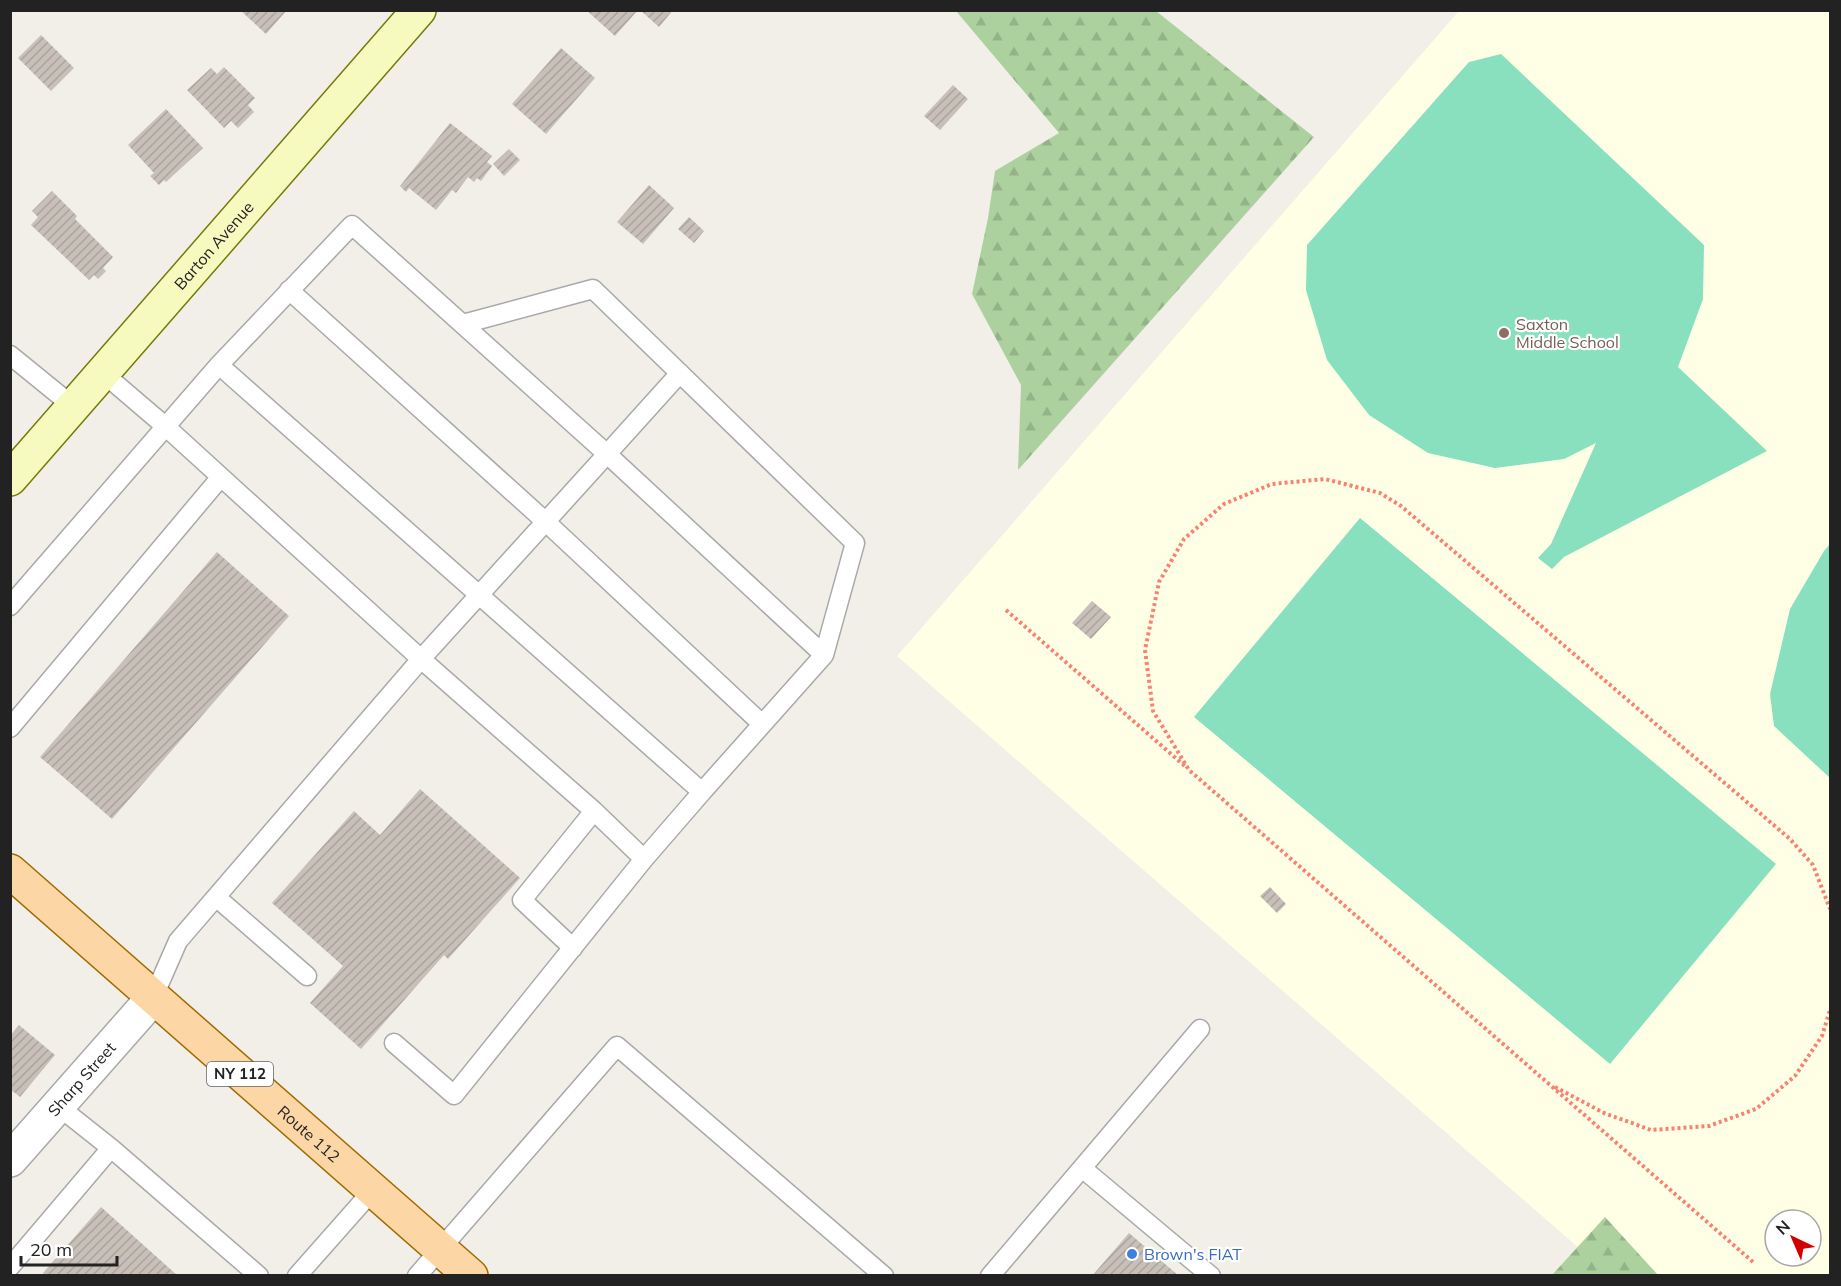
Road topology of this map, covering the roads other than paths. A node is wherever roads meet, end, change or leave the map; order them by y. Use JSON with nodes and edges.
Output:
{"nodes":[{"id":1,"x":419,"y":10,"type":"edge"},
{"id":2,"x":289,"y":290,"type":"junction"},
{"id":3,"x":463,"y":324,"type":"junction"},
{"id":4,"x":10,"y":355,"type":"edge"},
{"id":5,"x":219,"y":365,"type":"junction"},
{"id":6,"x":102,"y":373,"type":"junction"},
{"id":7,"x":680,"y":373,"type":"junction"},
{"id":8,"x":74,"y":406,"type":"junction"},
{"id":9,"x":165,"y":426,"type":"junction"},
{"id":10,"x":607,"y":454,"type":"junction"},
{"id":11,"x":220,"y":478,"type":"junction"},
{"id":12,"x":10,"y":480,"type":"edge"},
{"id":13,"x":546,"y":522,"type":"junction"},
{"id":14,"x":479,"y":595,"type":"junction"},
{"id":15,"x":10,"y":606,"type":"edge"},
{"id":16,"x":824,"y":655,"type":"junction"},
{"id":17,"x":421,"y":659,"type":"junction"},
{"id":18,"x":762,"y":724,"type":"junction"},
{"id":19,"x":10,"y":728,"type":"edge"},
{"id":20,"x":702,"y":792,"type":"junction"},
{"id":21,"x":594,"y":812,"type":"junction"},
{"id":22,"x":644,"y":859,"type":"junction"},
{"id":23,"x":10,"y":871,"type":"edge"},
{"id":24,"x":216,"y":897,"type":"junction"},
{"id":25,"x":573,"y":948,"type":"junction"},
{"id":26,"x":307,"y":976,"type":"dead end"},
{"id":27,"x":153,"y":998,"type":"junction"},
{"id":28,"x":1200,"y":1029,"type":"dead end"},
{"id":29,"x":394,"y":1043,"type":"dead end"},
{"id":30,"x":57,"y":1106,"type":"junction"},
{"id":31,"x":111,"y":1148,"type":"junction"},
{"id":32,"x":10,"y":1160,"type":"edge"},
{"id":33,"x":1082,"y":1168,"type":"junction"},
{"id":34,"x":373,"y":1190,"type":"junction"},
{"id":35,"x":440,"y":1248,"type":"junction"},
{"id":36,"x":10,"y":1267,"type":"edge"},
{"id":37,"x":259,"y":1275,"type":"edge"},
{"id":38,"x":297,"y":1275,"type":"edge"},
{"id":39,"x":417,"y":1275,"type":"edge"},
{"id":40,"x":471,"y":1275,"type":"edge"},
{"id":41,"x":884,"y":1275,"type":"edge"},
{"id":42,"x":990,"y":1275,"type":"edge"},
{"id":43,"x":1211,"y":1275,"type":"edge"}],
"edges":[{"from":1,"to":6,"type":"street","name":"Barton Avenue"},
{"from":2,"to":3,"type":"lane"},
{"from":2,"to":5,"type":"lane"},
{"from":2,"to":13,"type":"lane"},
{"from":3,"to":7,"type":"lane"},
{"from":3,"to":10,"type":"lane"},
{"from":4,"to":8,"type":"lane"},
{"from":5,"to":9,"type":"lane"},
{"from":5,"to":14,"type":"lane"},
{"from":6,"to":8,"type":"street","name":"Barton Avenue"},
{"from":6,"to":9,"type":"lane"},
{"from":7,"to":10,"type":"lane"},
{"from":7,"to":16,"type":"lane"},
{"from":8,"to":12,"type":"street","name":"Barton Avenue"},
{"from":9,"to":11,"type":"lane"},
{"from":9,"to":15,"type":"lane"},
{"from":10,"to":13,"type":"lane"},
{"from":10,"to":16,"type":"lane"},
{"from":11,"to":17,"type":"lane"},
{"from":11,"to":19,"type":"lane"},
{"from":13,"to":14,"type":"lane"},
{"from":13,"to":18,"type":"lane"},
{"from":14,"to":17,"type":"lane"},
{"from":14,"to":20,"type":"lane"},
{"from":16,"to":18,"type":"lane"},
{"from":17,"to":21,"type":"lane"},
{"from":17,"to":24,"type":"lane"},
{"from":18,"to":20,"type":"lane"},
{"from":20,"to":22,"type":"lane"},
{"from":21,"to":22,"type":"lane"},
{"from":21,"to":25,"type":"lane"},
{"from":22,"to":25,"type":"lane"},
{"from":23,"to":27,"type":"main road","name":"Route 112","number":"NY 112"},
{"from":24,"to":26,"type":"lane"},
{"from":24,"to":27,"type":"lane"},
{"from":25,"to":29,"type":"lane"},
{"from":27,"to":30,"type":"street","name":"Sharp Street"},
{"from":27,"to":34,"type":"main road","name":"Route 112","number":"NY 112"},
{"from":28,"to":33,"type":"lane"},
{"from":30,"to":31,"type":"lane"},
{"from":30,"to":32,"type":"street","name":"Sharp Street"},
{"from":31,"to":36,"type":"lane"},
{"from":31,"to":37,"type":"lane"},
{"from":33,"to":42,"type":"lane"},
{"from":33,"to":43,"type":"lane"},
{"from":34,"to":35,"type":"main road","name":"Route 112","number":"NY 112"},
{"from":34,"to":38,"type":"lane"},
{"from":35,"to":39,"type":"lane"},
{"from":35,"to":40,"type":"main road","name":"Route 112","number":"NY 112"},
{"from":35,"to":41,"type":"lane"}]}
